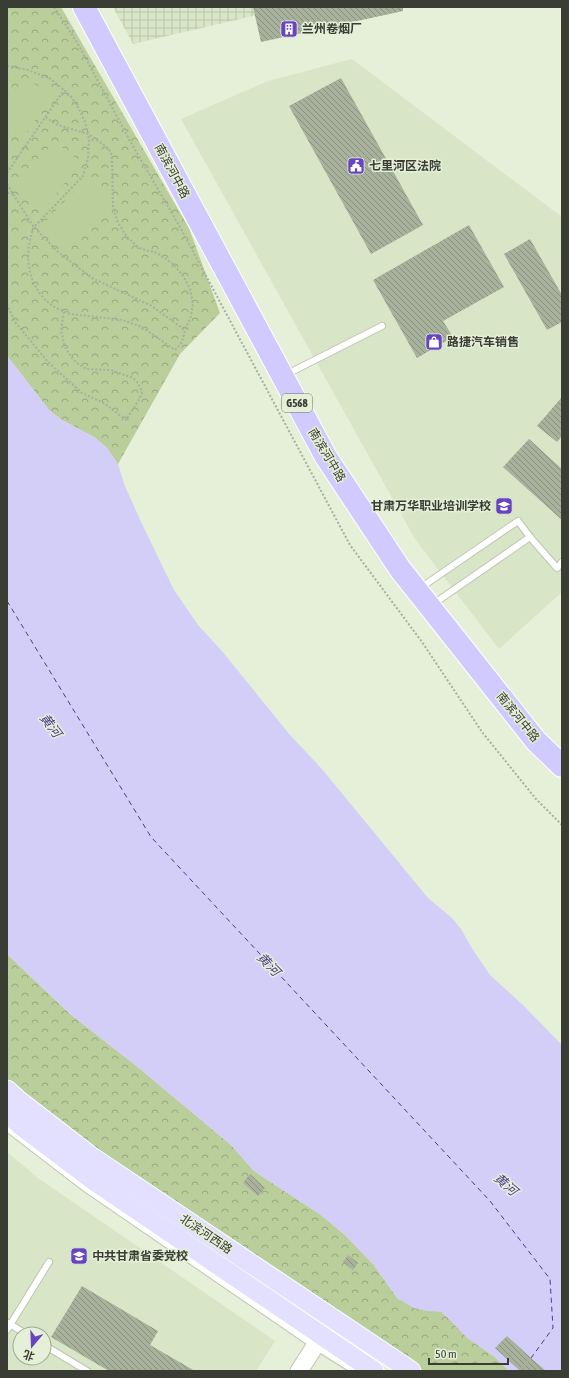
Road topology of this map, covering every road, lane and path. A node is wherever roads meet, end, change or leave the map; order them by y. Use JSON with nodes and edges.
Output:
{"nodes":[{"id":1,"x":84,"y":7,"type":"edge"},
{"id":2,"x":101,"y":7,"type":"edge"},
{"id":3,"x":7,"y":66,"type":"edge"},
{"id":4,"x":64,"y":90,"type":"junction"},
{"id":5,"x":45,"y":117,"type":"junction"},
{"id":6,"x":88,"y":134,"type":"junction"},
{"id":7,"x":7,"y":173,"type":"edge"},
{"id":8,"x":7,"y":184,"type":"edge"},
{"id":9,"x":7,"y":193,"type":"edge"},
{"id":10,"x":13,"y":193,"type":"junction"},
{"id":11,"x":34,"y":227,"type":"junction"},
{"id":12,"x":7,"y":304,"type":"edge"},
{"id":13,"x":64,"y":311,"type":"junction"},
{"id":14,"x":382,"y":326,"type":"dead end"},
{"id":15,"x":185,"y":330,"type":"junction"},
{"id":16,"x":293,"y":371,"type":"junction"},
{"id":17,"x":530,"y":537,"type":"junction"},
{"id":18,"x":562,"y":562,"type":"edge"},
{"id":19,"x":433,"y":592,"type":"junction"},
{"id":20,"x":562,"y":752,"type":"edge"},
{"id":21,"x":562,"y":766,"type":"edge"},
{"id":22,"x":7,"y":1090,"type":"edge"},
{"id":23,"x":7,"y":1113,"type":"edge"},
{"id":24,"x":7,"y":1128,"type":"edge"},
{"id":25,"x":49,"y":1262,"type":"dead end"},
{"id":26,"x":8,"y":1325,"type":"edge"},
{"id":27,"x":317,"y":1340,"type":"junction"},
{"id":28,"x":52,"y":1350,"type":"edge"},
{"id":29,"x":531,"y":1358,"type":"dead end"},
{"id":30,"x":86,"y":1371,"type":"edge"},
{"id":31,"x":299,"y":1371,"type":"edge"},
{"id":32,"x":355,"y":1371,"type":"edge"},
{"id":33,"x":374,"y":1371,"type":"edge"},
{"id":34,"x":411,"y":1371,"type":"edge"},
{"id":35,"x":519,"y":1371,"type":"edge"}],
"edges":[{"from":1,"to":21,"type":"highway","name":"南滨河中路","number":"G568"},
{"from":2,"to":16,"type":"highway","name":"南滨河中路","number":"G568"},
{"from":3,"to":4,"type":"path"},
{"from":4,"to":5,"type":"path"},
{"from":4,"to":6,"type":"path"},
{"from":5,"to":6,"type":"path"},
{"from":5,"to":7,"type":"path"},
{"from":6,"to":11,"type":"path"},
{"from":6,"to":15,"type":"path"},
{"from":8,"to":10,"type":"path"},
{"from":9,"to":10,"type":"path"},
{"from":10,"to":11,"type":"path"},
{"from":11,"to":13,"type":"path"},
{"from":11,"to":15,"type":"path"},
{"from":12,"to":13,"type":"path"},
{"from":13,"to":15,"type":"path"},
{"from":14,"to":16,"type":"lane"},
{"from":16,"to":19,"type":"highway","name":"南滨河中路","number":"G568"},
{"from":17,"to":18,"type":"lane"},
{"from":17,"to":19,"type":"lane"},
{"from":17,"to":19,"type":"lane"},
{"from":19,"to":20,"type":"highway","name":"南滨河中路","number":"G568"},
{"from":22,"to":34,"type":"main road","name":"北滨河西路"},
{"from":23,"to":27,"type":"main road","name":"北滨河西路"},
{"from":24,"to":27,"type":"lane"},
{"from":25,"to":26,"type":"lane"},
{"from":27,"to":31,"type":"street"},
{"from":27,"to":32,"type":"lane"},
{"from":27,"to":33,"type":"main road","name":"北滨河西路"},
{"from":28,"to":30,"type":"lane"},
{"from":29,"to":35,"type":"path"}]}
